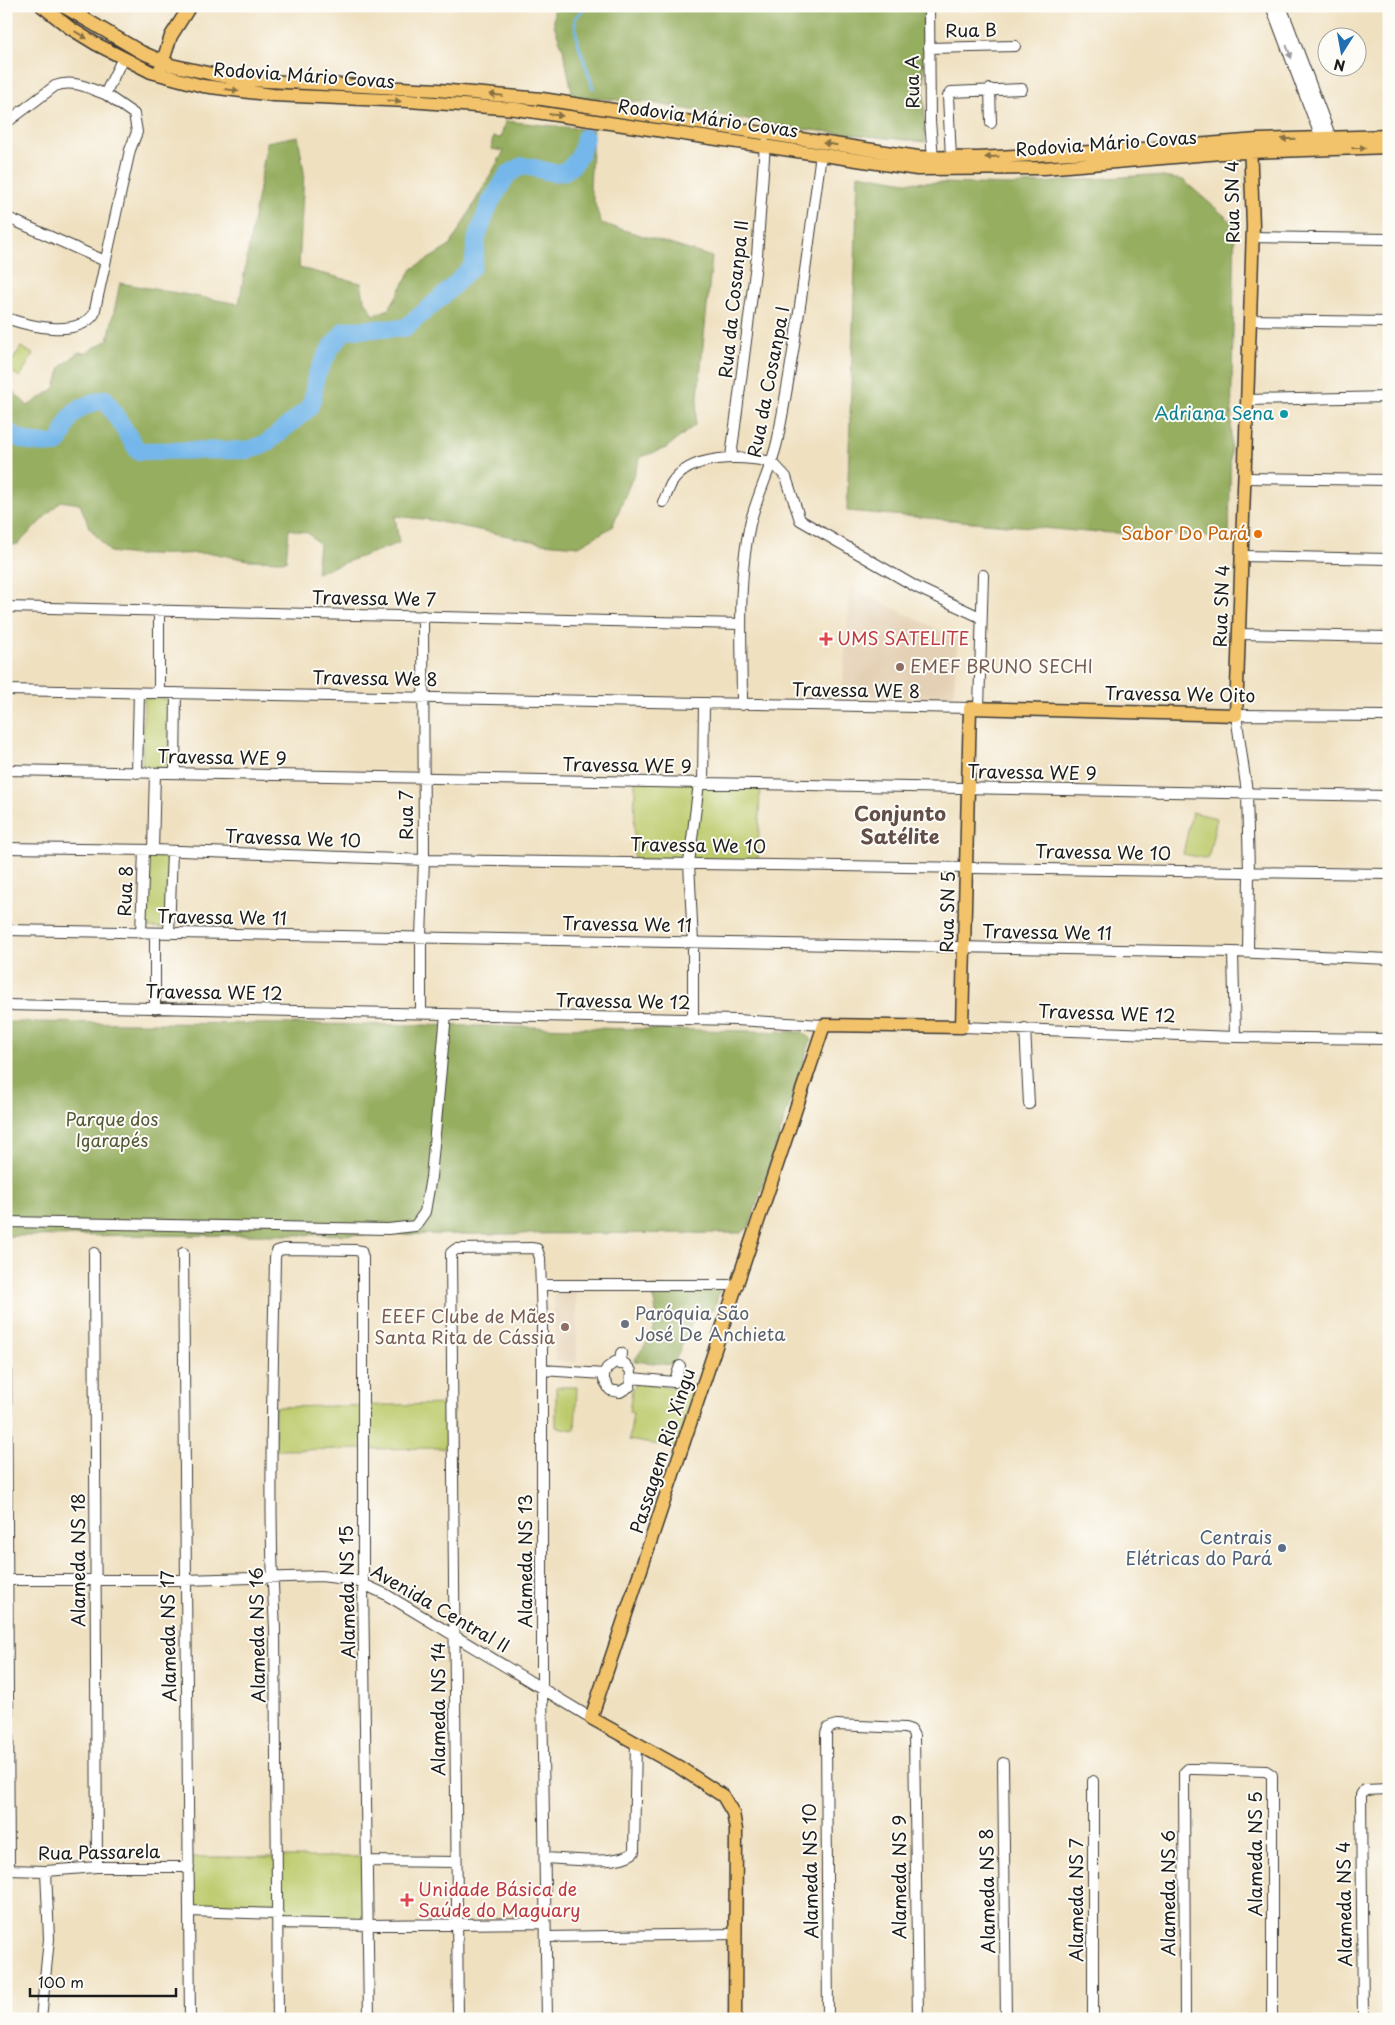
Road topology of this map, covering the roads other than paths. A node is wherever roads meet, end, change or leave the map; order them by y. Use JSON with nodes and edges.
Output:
{"nodes":[{"id":1,"x":42,"y":6,"type":"edge"},
{"id":2,"x":63,"y":6,"type":"edge"},
{"id":3,"x":190,"y":6,"type":"edge"},
{"id":4,"x":929,"y":6,"type":"edge"},
{"id":5,"x":1271,"y":6,"type":"edge"},
{"id":6,"x":1281,"y":6,"type":"edge"},
{"id":7,"x":1282,"y":23,"type":"junction"},
{"id":8,"x":1015,"y":46,"type":"dead end"},
{"id":9,"x":929,"y":48,"type":"junction"},
{"id":10,"x":123,"y":58,"type":"junction"},
{"id":11,"x":160,"y":68,"type":"junction"},
{"id":12,"x":990,"y":89,"type":"junction"},
{"id":13,"x":1022,"y":89,"type":"dead end"},
{"id":14,"x":105,"y":94,"type":"junction"},
{"id":15,"x":6,"y":123,"type":"edge"},
{"id":16,"x":991,"y":124,"type":"dead end"},
{"id":17,"x":1389,"y":136,"type":"edge"},
{"id":18,"x":1326,"y":138,"type":"junction"},
{"id":19,"x":765,"y":144,"type":"junction"},
{"id":20,"x":1250,"y":146,"type":"junction"},
{"id":21,"x":1389,"y":147,"type":"edge"},
{"id":22,"x":821,"y":154,"type":"junction"},
{"id":23,"x":933,"y":158,"type":"junction"},
{"id":24,"x":951,"y":158,"type":"junction"},
{"id":25,"x":6,"y":217,"type":"edge"},
{"id":26,"x":1252,"y":237,"type":"junction"},
{"id":27,"x":1389,"y":239,"type":"edge"},
{"id":28,"x":105,"y":261,"type":"junction"},
{"id":29,"x":6,"y":318,"type":"edge"},
{"id":30,"x":1250,"y":320,"type":"junction"},
{"id":31,"x":1389,"y":322,"type":"edge"},
{"id":32,"x":1389,"y":397,"type":"edge"},
{"id":33,"x":1248,"y":400,"type":"junction"},
{"id":34,"x":731,"y":457,"type":"junction"},
{"id":35,"x":772,"y":462,"type":"junction"},
{"id":36,"x":1246,"y":478,"type":"junction"},
{"id":37,"x":1389,"y":480,"type":"edge"},
{"id":38,"x":664,"y":502,"type":"dead end"},
{"id":39,"x":1242,"y":556,"type":"junction"},
{"id":40,"x":1389,"y":559,"type":"edge"},
{"id":41,"x":983,"y":574,"type":"dead end"},
{"id":42,"x":6,"y":607,"type":"edge"},
{"id":43,"x":159,"y":610,"type":"junction"},
{"id":44,"x":423,"y":616,"type":"junction"},
{"id":45,"x":980,"y":617,"type":"junction"},
{"id":46,"x":741,"y":624,"type":"junction"},
{"id":47,"x":1239,"y":634,"type":"junction"},
{"id":48,"x":1389,"y":637,"type":"edge"},
{"id":49,"x":6,"y":690,"type":"edge"},
{"id":50,"x":139,"y":693,"type":"junction"},
{"id":51,"x":159,"y":693,"type":"junction"},
{"id":52,"x":176,"y":693,"type":"junction"},
{"id":53,"x":424,"y":696,"type":"junction"},
{"id":54,"x":704,"y":704,"type":"junction"},
{"id":55,"x":742,"y":705,"type":"junction"},
{"id":56,"x":974,"y":708,"type":"junction"},
{"id":57,"x":1236,"y":715,"type":"junction"},
{"id":58,"x":1389,"y":716,"type":"edge"},
{"id":59,"x":6,"y":770,"type":"edge"},
{"id":60,"x":137,"y":772,"type":"junction"},
{"id":61,"x":155,"y":773,"type":"junction"},
{"id":62,"x":175,"y":773,"type":"junction"},
{"id":63,"x":424,"y":779,"type":"junction"},
{"id":64,"x":701,"y":783,"type":"junction"},
{"id":65,"x":968,"y":789,"type":"junction"},
{"id":66,"x":1247,"y":792,"type":"junction"},
{"id":67,"x":1389,"y":796,"type":"edge"},
{"id":68,"x":6,"y":848,"type":"edge"},
{"id":69,"x":148,"y":850,"type":"junction"},
{"id":70,"x":172,"y":851,"type":"junction"},
{"id":71,"x":424,"y":860,"type":"junction"},
{"id":72,"x":689,"y":863,"type":"junction"},
{"id":73,"x":966,"y":867,"type":"junction"},
{"id":74,"x":1249,"y":872,"type":"junction"},
{"id":75,"x":1389,"y":874,"type":"edge"},
{"id":76,"x":6,"y":930,"type":"edge"},
{"id":77,"x":141,"y":933,"type":"junction"},
{"id":78,"x":155,"y":933,"type":"junction"},
{"id":79,"x":170,"y":933,"type":"junction"},
{"id":80,"x":421,"y":936,"type":"junction"},
{"id":81,"x":693,"y":942,"type":"junction"},
{"id":82,"x":965,"y":947,"type":"junction"},
{"id":83,"x":1233,"y":952,"type":"junction"},
{"id":84,"x":1248,"y":952,"type":"junction"},
{"id":85,"x":1389,"y":958,"type":"edge"},
{"id":86,"x":6,"y":1005,"type":"edge"},
{"id":87,"x":154,"y":1009,"type":"junction"},
{"id":88,"x":421,"y":1013,"type":"junction"},
{"id":89,"x":446,"y":1014,"type":"junction"},
{"id":90,"x":693,"y":1020,"type":"junction"},
{"id":91,"x":824,"y":1025,"type":"junction"},
{"id":92,"x":962,"y":1027,"type":"junction"},
{"id":93,"x":1025,"y":1028,"type":"junction"},
{"id":94,"x":1235,"y":1037,"type":"junction"},
{"id":95,"x":1389,"y":1039,"type":"edge"},
{"id":96,"x":1028,"y":1104,"type":"dead end"},
{"id":97,"x":6,"y":1222,"type":"edge"},
{"id":98,"x":452,"y":1250,"type":"joint"},
{"id":99,"x":277,"y":1251,"type":"joint"},
{"id":100,"x":94,"y":1253,"type":"dead end"},
{"id":101,"x":183,"y":1253,"type":"dead end"},
{"id":102,"x":738,"y":1284,"type":"junction"},
{"id":103,"x":541,"y":1285,"type":"junction"},
{"id":104,"x":6,"y":1354,"type":"edge"},
{"id":105,"x":680,"y":1366,"type":"dead end"},
{"id":106,"x":542,"y":1370,"type":"junction"},
{"id":107,"x":604,"y":1374,"type":"junction"},
{"id":108,"x":632,"y":1378,"type":"junction"},
{"id":109,"x":272,"y":1578,"type":"junction"},
{"id":110,"x":95,"y":1579,"type":"junction"},
{"id":111,"x":6,"y":1580,"type":"edge"},
{"id":112,"x":184,"y":1580,"type":"junction"},
{"id":113,"x":363,"y":1583,"type":"junction"},
{"id":114,"x":455,"y":1637,"type":"junction"},
{"id":115,"x":542,"y":1689,"type":"junction"},
{"id":116,"x":591,"y":1718,"type":"junction"},
{"id":117,"x":832,"y":1726,"type":"joint"},
{"id":118,"x":636,"y":1742,"type":"junction"},
{"id":119,"x":1004,"y":1763,"type":"dead end"},
{"id":120,"x":1188,"y":1769,"type":"joint"},
{"id":121,"x":1092,"y":1781,"type":"dead end"},
{"id":122,"x":1389,"y":1789,"type":"edge"},
{"id":123,"x":545,"y":1858,"type":"junction"},
{"id":124,"x":368,"y":1861,"type":"junction"},
{"id":125,"x":456,"y":1862,"type":"junction"},
{"id":126,"x":98,"y":1867,"type":"junction"},
{"id":127,"x":189,"y":1867,"type":"junction"},
{"id":128,"x":8,"y":1870,"type":"edge"},
{"id":129,"x":46,"y":1871,"type":"junction"},
{"id":130,"x":189,"y":1911,"type":"junction"},
{"id":131,"x":278,"y":1919,"type":"junction"},
{"id":132,"x":545,"y":1923,"type":"junction"},
{"id":133,"x":457,"y":1924,"type":"junction"},
{"id":134,"x":369,"y":1925,"type":"junction"},
{"id":135,"x":734,"y":1934,"type":"junction"},
{"id":136,"x":546,"y":1937,"type":"junction"},
{"id":137,"x":41,"y":2019,"type":"edge"},
{"id":138,"x":190,"y":2019,"type":"edge"},
{"id":139,"x":278,"y":2019,"type":"edge"},
{"id":140,"x":369,"y":2019,"type":"edge"},
{"id":141,"x":458,"y":2019,"type":"edge"},
{"id":142,"x":547,"y":2019,"type":"edge"},
{"id":143,"x":735,"y":2019,"type":"edge"},
{"id":144,"x":828,"y":2019,"type":"edge"},
{"id":145,"x":918,"y":2019,"type":"edge"},
{"id":146,"x":1006,"y":2019,"type":"edge"},
{"id":147,"x":1093,"y":2019,"type":"edge"},
{"id":148,"x":1185,"y":2019,"type":"edge"},
{"id":149,"x":1272,"y":2019,"type":"edge"},
{"id":150,"x":1363,"y":2019,"type":"edge"}],
"edges":[{"from":1,"to":10,"type":"main road","name":"Rodovia Mário Covas","one_way":true},
{"from":2,"to":11,"type":"main road","name":"Rodovia Mário Covas"},
{"from":3,"to":11,"type":"main road"},
{"from":4,"to":9,"type":"street","name":"Rua A"},
{"from":5,"to":7,"type":"street"},
{"from":6,"to":7,"type":"street"},
{"from":7,"to":18,"type":"street"},
{"from":8,"to":9,"type":"street","name":"Rua B"},
{"from":9,"to":23,"type":"street","name":"Rua A"},
{"from":10,"to":11,"type":"main road","name":"Rodovia Mário Covas"},
{"from":10,"to":14,"type":"street"},
{"from":11,"to":19,"type":"main road","name":"Rodovia Mário Covas","one_way":true},
{"from":23,"to":11,"type":"main road","name":"Rodovia Mário Covas","one_way":true},
{"from":12,"to":13,"type":"street"},
{"from":12,"to":16,"type":"street"},
{"from":12,"to":24,"type":"street"},
{"from":14,"to":15,"type":"street"},
{"from":14,"to":28,"type":"street"},
{"from":17,"to":18,"type":"main road","name":"Rodovia Mário Covas"},
{"from":18,"to":20,"type":"main road","name":"Rodovia Mário Covas","one_way":true},
{"from":19,"to":22,"type":"main road","name":"Rodovia Mário Covas"},
{"from":19,"to":34,"type":"street","name":"Rua da Cosanpa II"},
{"from":20,"to":21,"type":"main road","name":"Rodovia Mário Covas","one_way":true},
{"from":20,"to":22,"type":"main road","name":"Rodovia Mário Covas"},
{"from":20,"to":24,"type":"main road","name":"Rodovia Mário Covas","one_way":true},
{"from":20,"to":26,"type":"main road","name":"Rua SN 4"},
{"from":22,"to":35,"type":"street","name":"Rua da Cosanpa I"},
{"from":23,"to":24,"type":"main road","name":"Rodovia Mário Covas"},
{"from":25,"to":28,"type":"street"},
{"from":26,"to":27,"type":"street"},
{"from":26,"to":30,"type":"main road","name":"Rua SN 4"},
{"from":28,"to":29,"type":"street"},
{"from":30,"to":31,"type":"street"},
{"from":30,"to":33,"type":"main road","name":"Rua SN 4"},
{"from":32,"to":33,"type":"street"},
{"from":33,"to":36,"type":"main road","name":"Rua SN 4"},
{"from":34,"to":35,"type":"street"},
{"from":34,"to":38,"type":"street"},
{"from":35,"to":45,"type":"street"},
{"from":35,"to":46,"type":"street","name":"Rua da Cosanpa I"},
{"from":36,"to":37,"type":"street"},
{"from":36,"to":39,"type":"main road","name":"Rua SN 4"},
{"from":39,"to":40,"type":"street"},
{"from":39,"to":47,"type":"main road","name":"Rua SN 4"},
{"from":41,"to":45,"type":"street"},
{"from":42,"to":43,"type":"street","name":"Travessa We 7"},
{"from":43,"to":44,"type":"street","name":"Travessa We 7"},
{"from":43,"to":51,"type":"street"},
{"from":44,"to":46,"type":"street","name":"Travessa We 7"},
{"from":44,"to":53,"type":"street","name":"Rua 7"},
{"from":45,"to":56,"type":"street"},
{"from":46,"to":55,"type":"street","name":"Rua da Cosanpa I"},
{"from":47,"to":48,"type":"street"},
{"from":47,"to":57,"type":"main road","name":"Rua SN 4"},
{"from":49,"to":50,"type":"street","name":"Travessa We 8"},
{"from":50,"to":51,"type":"street","name":"Travessa We 8"},
{"from":50,"to":60,"type":"street"},
{"from":51,"to":52,"type":"street","name":"Travessa We 8"},
{"from":52,"to":53,"type":"street","name":"Travessa We 8"},
{"from":52,"to":62,"type":"street"},
{"from":53,"to":54,"type":"street","name":"Travessa We 8"},
{"from":53,"to":63,"type":"street","name":"Rua 7"},
{"from":54,"to":55,"type":"street","name":"Travessa We 8"},
{"from":54,"to":64,"type":"street"},
{"from":55,"to":56,"type":"street","name":"Travessa WE 8"},
{"from":56,"to":57,"type":"main road","name":"Travessa We Oito"},
{"from":56,"to":65,"type":"main road","name":"Rua SN 5"},
{"from":57,"to":58,"type":"street","name":"Travessa We Oito"},
{"from":57,"to":66,"type":"street","name":"Rua SN 4"},
{"from":59,"to":60,"type":"street","name":"Travessa WE 9"},
{"from":60,"to":61,"type":"street","name":"Travessa WE 9"},
{"from":61,"to":62,"type":"street","name":"Travessa WE 9"},
{"from":61,"to":69,"type":"street","name":"Rua 8"},
{"from":62,"to":63,"type":"street","name":"Travessa WE 9"},
{"from":63,"to":64,"type":"street","name":"Travessa WE 9"},
{"from":63,"to":71,"type":"street","name":"Rua 7"},
{"from":64,"to":65,"type":"street","name":"Travessa WE 9"},
{"from":64,"to":72,"type":"street"},
{"from":65,"to":66,"type":"street","name":"Travessa WE 9"},
{"from":65,"to":73,"type":"main road","name":"Rua SN 5"},
{"from":66,"to":67,"type":"street","name":"Travessa WE 9"},
{"from":66,"to":74,"type":"street","name":"Rua SN 4"},
{"from":68,"to":69,"type":"street","name":"Travessa We 10"},
{"from":69,"to":70,"type":"street","name":"Travessa We 10"},
{"from":69,"to":77,"type":"street","name":"Rua 8"},
{"from":70,"to":71,"type":"street","name":"Travessa We 10"},
{"from":70,"to":79,"type":"street"},
{"from":71,"to":72,"type":"street","name":"Travessa We 10"},
{"from":71,"to":80,"type":"street","name":"Rua 7"},
{"from":72,"to":73,"type":"street","name":"Travessa We 10"},
{"from":72,"to":81,"type":"street"},
{"from":73,"to":74,"type":"street","name":"Travessa We 10"},
{"from":73,"to":82,"type":"main road","name":"Rua SN 5"},
{"from":74,"to":75,"type":"street","name":"Travessa We 10"},
{"from":74,"to":84,"type":"street","name":"Rua SN 4"},
{"from":76,"to":77,"type":"street","name":"Travessa We 11"},
{"from":77,"to":78,"type":"street","name":"Travessa We 11"},
{"from":78,"to":79,"type":"street","name":"Travessa We 11"},
{"from":78,"to":87,"type":"street","name":"Rua 8"},
{"from":79,"to":80,"type":"street","name":"Travessa We 11"},
{"from":80,"to":81,"type":"street","name":"Travessa We 11"},
{"from":80,"to":88,"type":"street","name":"Rua 7"},
{"from":81,"to":82,"type":"street","name":"Travessa We 11"},
{"from":81,"to":90,"type":"street"},
{"from":82,"to":83,"type":"street","name":"Travessa We 11"},
{"from":82,"to":92,"type":"main road","name":"Rua SN 5"},
{"from":83,"to":84,"type":"street","name":"Travessa We 11"},
{"from":83,"to":94,"type":"street"},
{"from":84,"to":85,"type":"street","name":"Travessa We 11"},
{"from":86,"to":87,"type":"street","name":"Travessa WE 12"},
{"from":87,"to":88,"type":"street","name":"Travessa WE 12"},
{"from":88,"to":89,"type":"street","name":"Travessa We 12"},
{"from":89,"to":90,"type":"street","name":"Travessa We 12"},
{"from":89,"to":97,"type":"street"},
{"from":90,"to":91,"type":"street","name":"Travessa We 12"},
{"from":91,"to":92,"type":"main road","name":"Travessa WE 12"},
{"from":91,"to":102,"type":"main road","name":"Passagem Rio Xingu"},
{"from":92,"to":93,"type":"street","name":"Travessa WE 12"},
{"from":93,"to":94,"type":"street","name":"Travessa WE 12"},
{"from":93,"to":96,"type":"street"},
{"from":94,"to":95,"type":"street","name":"Travessa WE 12"},
{"from":98,"to":103,"type":"street","name":"Alameda NS 13"},
{"from":98,"to":114,"type":"street","name":"Alameda NS 14"},
{"from":99,"to":109,"type":"street","name":"Alameda NS 16"},
{"from":99,"to":113,"type":"street","name":"Alameda NS 15"},
{"from":100,"to":110,"type":"street","name":"Alameda NS 18"},
{"from":101,"to":112,"type":"street","name":"Alameda NS 17"},
{"from":102,"to":103,"type":"street"},
{"from":102,"to":116,"type":"main road","name":"Passagem Rio Xingu"},
{"from":103,"to":106,"type":"street","name":"Alameda NS 13"},
{"from":104,"to":111,"type":"street"},
{"from":105,"to":108,"type":"street"},
{"from":106,"to":107,"type":"street"},
{"from":106,"to":115,"type":"street","name":"Alameda NS 13"},
{"from":107,"to":108,"type":"street"},
{"from":107,"to":108,"type":"street"},
{"from":109,"to":112,"type":"street","name":"Avenida Central II"},
{"from":109,"to":113,"type":"street","name":"Avenida Central II"},
{"from":109,"to":131,"type":"street","name":"Alameda NS 16"},
{"from":110,"to":111,"type":"street","name":"Avenida Central II"},
{"from":110,"to":112,"type":"street","name":"Avenida Central II"},
{"from":110,"to":126,"type":"street","name":"Alameda NS 18"},
{"from":111,"to":128,"type":"street"},
{"from":112,"to":127,"type":"street","name":"Alameda NS 17"},
{"from":113,"to":114,"type":"street","name":"Avenida Central II"},
{"from":113,"to":124,"type":"street","name":"Alameda NS 15"},
{"from":114,"to":115,"type":"street","name":"Avenida Central II"},
{"from":114,"to":125,"type":"street","name":"Alameda NS 14"},
{"from":115,"to":116,"type":"street","name":"Avenida Central II"},
{"from":115,"to":123,"type":"street","name":"Alameda NS 13"},
{"from":116,"to":118,"type":"main road","name":"Avenida Central II"},
{"from":117,"to":144,"type":"street","name":"Alameda NS 10"},
{"from":117,"to":145,"type":"street","name":"Alameda NS 9"},
{"from":118,"to":123,"type":"street"},
{"from":118,"to":135,"type":"main road","name":"Avenida Central II"},
{"from":119,"to":146,"type":"street","name":"Alameda NS 8"},
{"from":120,"to":148,"type":"street","name":"Alameda NS 6"},
{"from":120,"to":149,"type":"street","name":"Alameda NS 5"},
{"from":121,"to":147,"type":"street","name":"Alameda NS 7"},
{"from":122,"to":150,"type":"street","name":"Alameda NS 4"},
{"from":123,"to":132,"type":"street","name":"Alameda NS 13"},
{"from":124,"to":125,"type":"street"},
{"from":124,"to":134,"type":"street","name":"Alameda NS 15"},
{"from":125,"to":133,"type":"street","name":"Alameda NS 14"},
{"from":126,"to":127,"type":"street","name":"Rua Passarela"},
{"from":126,"to":129,"type":"street","name":"Rua Passarela"},
{"from":127,"to":130,"type":"street","name":"Alameda NS 17"},
{"from":128,"to":129,"type":"street","name":"Rua Passarela"},
{"from":129,"to":137,"type":"street"},
{"from":130,"to":131,"type":"street"},
{"from":130,"to":138,"type":"street","name":"Alameda NS 17"},
{"from":131,"to":134,"type":"street"},
{"from":131,"to":139,"type":"street","name":"Alameda NS 16"},
{"from":132,"to":133,"type":"street"},
{"from":132,"to":136,"type":"street","name":"Alameda NS 13"},
{"from":133,"to":134,"type":"street"},
{"from":133,"to":141,"type":"street","name":"Alameda NS 14"},
{"from":134,"to":140,"type":"street","name":"Alameda NS 15"},
{"from":135,"to":136,"type":"street"},
{"from":135,"to":143,"type":"main road"},
{"from":136,"to":142,"type":"street","name":"Alameda NS 13"}]}
